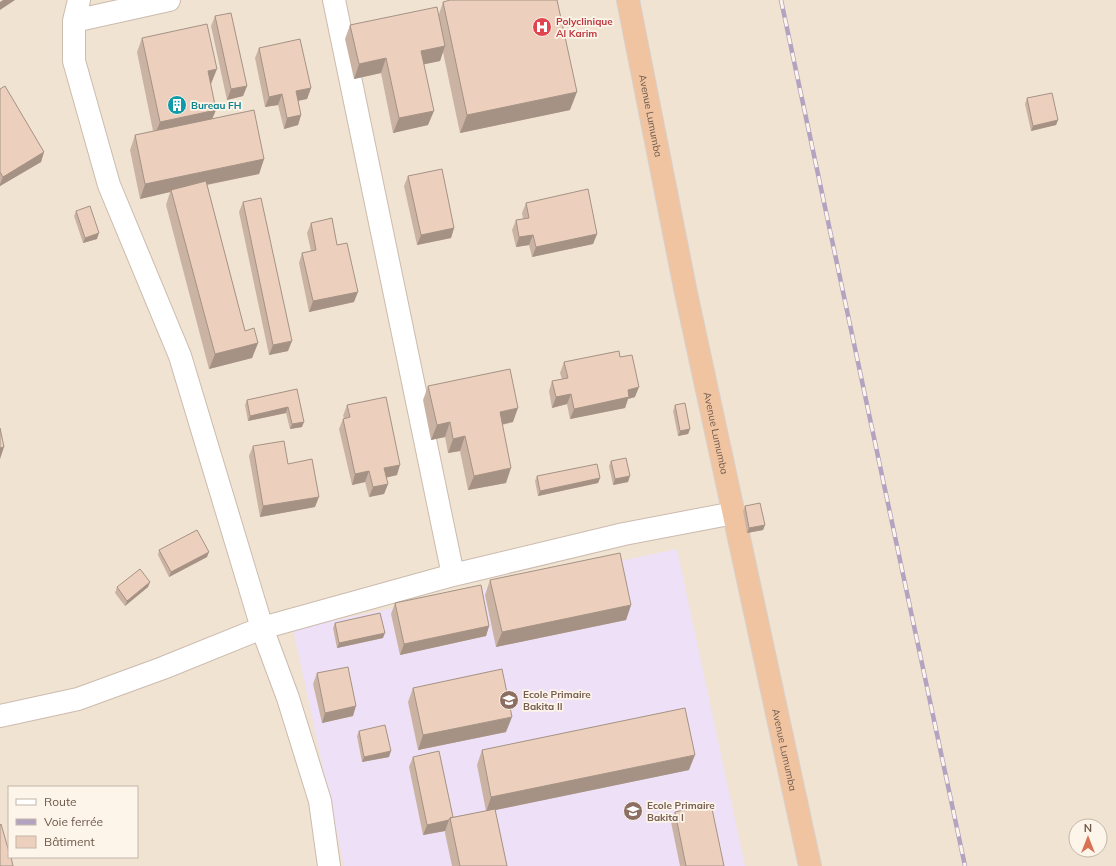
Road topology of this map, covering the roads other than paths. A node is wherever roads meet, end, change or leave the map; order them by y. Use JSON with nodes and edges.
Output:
{"nodes":[{"id":1,"x":79,"y":0,"type":"edge"},
{"id":2,"x":169,"y":0,"type":"edge"},
{"id":3,"x":334,"y":0,"type":"edge"},
{"id":4,"x":628,"y":0,"type":"edge"},
{"id":5,"x":74,"y":22,"type":"junction"},
{"id":6,"x":734,"y":513,"type":"junction"},
{"id":7,"x":453,"y":575,"type":"junction"},
{"id":8,"x":262,"y":628,"type":"junction"},
{"id":9,"x":0,"y":716,"type":"edge"},
{"id":10,"x":329,"y":866,"type":"edge"},
{"id":11,"x":810,"y":866,"type":"edge"}],
"edges":[{"from":1,"to":5,"type":"street"},
{"from":2,"to":5,"type":"street"},
{"from":3,"to":7,"type":"street"},
{"from":4,"to":6,"type":"highway","name":"Avenue Lumumba"},
{"from":5,"to":8,"type":"street"},
{"from":6,"to":7,"type":"street"},
{"from":6,"to":11,"type":"highway","name":"Avenue Lumumba"},
{"from":7,"to":8,"type":"street"},
{"from":8,"to":9,"type":"street"},
{"from":8,"to":10,"type":"street"}]}
